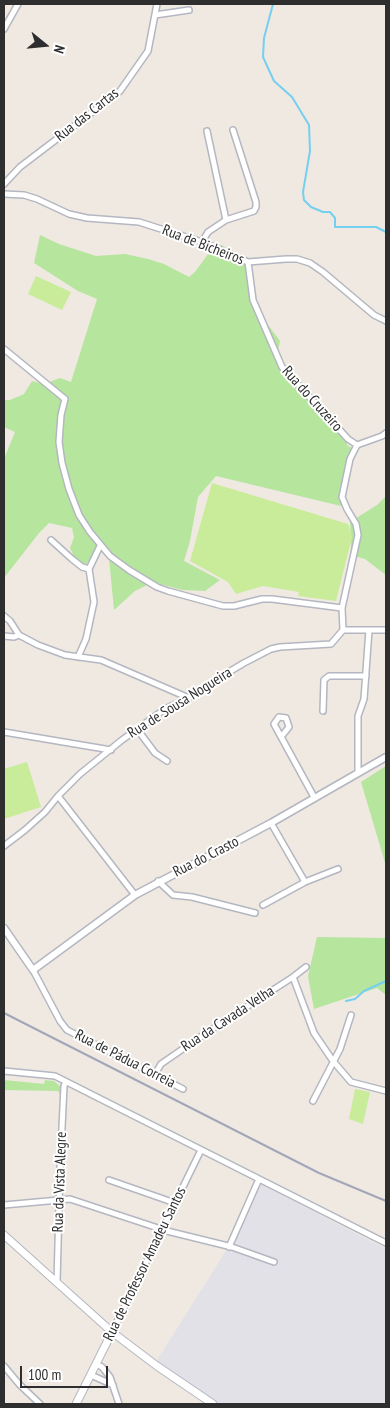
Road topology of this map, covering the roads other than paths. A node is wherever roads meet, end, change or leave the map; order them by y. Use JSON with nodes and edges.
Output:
{"nodes":[{"id":1,"x":18,"y":4,"type":"edge"},
{"id":2,"x":157,"y":4,"type":"edge"},
{"id":3,"x":189,"y":10,"type":"dead end"},
{"id":4,"x":156,"y":15,"type":"junction"},
{"id":5,"x":4,"y":29,"type":"edge"},
{"id":6,"x":233,"y":130,"type":"dead end"},
{"id":7,"x":207,"y":131,"type":"dead end"},
{"id":8,"x":4,"y":184,"type":"edge"},
{"id":9,"x":4,"y":194,"type":"edge"},
{"id":10,"x":226,"y":220,"type":"junction"},
{"id":11,"x":202,"y":242,"type":"junction"},
{"id":12,"x":248,"y":262,"type":"junction"},
{"id":13,"x":386,"y":321,"type":"edge"},
{"id":14,"x":4,"y":350,"type":"edge"},
{"id":15,"x":386,"y":433,"type":"edge"},
{"id":16,"x":357,"y":445,"type":"junction"},
{"id":17,"x":51,"y":540,"type":"dead end"},
{"id":18,"x":100,"y":546,"type":"junction"},
{"id":19,"x":89,"y":569,"type":"junction"},
{"id":20,"x":342,"y":608,"type":"junction"},
{"id":21,"x":4,"y":616,"type":"edge"},
{"id":22,"x":343,"y":630,"type":"junction"},
{"id":23,"x":369,"y":630,"type":"junction"},
{"id":24,"x":386,"y":630,"type":"edge"},
{"id":25,"x":19,"y":635,"type":"junction"},
{"id":26,"x":4,"y":636,"type":"edge"},
{"id":27,"x":78,"y":657,"type":"junction"},
{"id":28,"x":366,"y":676,"type":"junction"},
{"id":29,"x":189,"y":698,"type":"junction"},
{"id":30,"x":323,"y":711,"type":"dead end"},
{"id":31,"x":137,"y":729,"type":"junction"},
{"id":32,"x":4,"y":732,"type":"edge"},
{"id":33,"x":281,"y":738,"type":"dead end"},
{"id":34,"x":111,"y":750,"type":"junction"},
{"id":35,"x":386,"y":757,"type":"edge"},
{"id":36,"x":167,"y":761,"type":"dead end"},
{"id":37,"x":358,"y":772,"type":"junction"},
{"id":38,"x":58,"y":796,"type":"junction"},
{"id":39,"x":314,"y":797,"type":"junction"},
{"id":40,"x":271,"y":823,"type":"junction"},
{"id":41,"x":4,"y":846,"type":"edge"},
{"id":42,"x":338,"y":869,"type":"dead end"},
{"id":43,"x":158,"y":881,"type":"junction"},
{"id":44,"x":305,"y":882,"type":"junction"},
{"id":45,"x":135,"y":895,"type":"junction"},
{"id":46,"x":263,"y":905,"type":"dead end"},
{"id":47,"x":255,"y":912,"type":"dead end"},
{"id":48,"x":4,"y":928,"type":"edge"},
{"id":49,"x":306,"y":967,"type":"dead end"},
{"id":50,"x":33,"y":970,"type":"junction"},
{"id":51,"x":293,"y":977,"type":"junction"},
{"id":52,"x":351,"y":1015,"type":"dead end"},
{"id":53,"x":333,"y":1061,"type":"junction"},
{"id":54,"x":4,"y":1071,"type":"edge"},
{"id":55,"x":155,"y":1074,"type":"junction"},
{"id":56,"x":66,"y":1082,"type":"junction"},
{"id":57,"x":183,"y":1089,"type":"dead end"},
{"id":58,"x":386,"y":1091,"type":"edge"},
{"id":59,"x":313,"y":1101,"type":"dead end"},
{"id":60,"x":201,"y":1150,"type":"junction"},
{"id":61,"x":259,"y":1179,"type":"junction"},
{"id":62,"x":110,"y":1180,"type":"dead end"},
{"id":63,"x":60,"y":1200,"type":"junction"},
{"id":64,"x":175,"y":1203,"type":"junction"},
{"id":65,"x":4,"y":1205,"type":"edge"},
{"id":66,"x":162,"y":1230,"type":"junction"},
{"id":67,"x":4,"y":1235,"type":"edge"},
{"id":68,"x":386,"y":1243,"type":"edge"},
{"id":69,"x":229,"y":1247,"type":"junction"},
{"id":70,"x":274,"y":1262,"type":"dead end"},
{"id":71,"x":56,"y":1282,"type":"junction"},
{"id":72,"x":112,"y":1332,"type":"junction"},
{"id":73,"x":96,"y":1364,"type":"junction"},
{"id":74,"x":4,"y":1366,"type":"edge"},
{"id":75,"x":91,"y":1374,"type":"junction"},
{"id":76,"x":113,"y":1385,"type":"junction"},
{"id":77,"x":40,"y":1404,"type":"edge"},
{"id":78,"x":76,"y":1404,"type":"edge"},
{"id":79,"x":119,"y":1404,"type":"edge"},
{"id":80,"x":214,"y":1404,"type":"edge"}],
"edges":[{"from":1,"to":5,"type":"street"},
{"from":2,"to":4,"type":"street","name":"Rua das Cartas"},
{"from":3,"to":4,"type":"street"},
{"from":4,"to":8,"type":"street","name":"Rua das Cartas"},
{"from":6,"to":10,"type":"street"},
{"from":7,"to":10,"type":"street"},
{"from":9,"to":11,"type":"street","name":"Rua de Bicheiros"},
{"from":10,"to":11,"type":"street"},
{"from":11,"to":12,"type":"street","name":"Rua de Bicheiros"},
{"from":12,"to":13,"type":"street","name":"Rua de Bicheiros"},
{"from":12,"to":16,"type":"street","name":"Rua do Cruzeiro"},
{"from":14,"to":18,"type":"street"},
{"from":15,"to":16,"type":"street"},
{"from":16,"to":20,"type":"street"},
{"from":17,"to":19,"type":"street"},
{"from":18,"to":19,"type":"street"},
{"from":18,"to":20,"type":"street"},
{"from":19,"to":27,"type":"street"},
{"from":20,"to":22,"type":"street"},
{"from":21,"to":25,"type":"street"},
{"from":22,"to":23,"type":"street"},
{"from":22,"to":29,"type":"street","name":"Rua de Sousa Nogueira"},
{"from":23,"to":24,"type":"street"},
{"from":23,"to":28,"type":"street"},
{"from":25,"to":26,"type":"street"},
{"from":25,"to":27,"type":"street"},
{"from":27,"to":29,"type":"street"},
{"from":28,"to":30,"type":"street"},
{"from":28,"to":37,"type":"street"},
{"from":29,"to":31,"type":"street","name":"Rua de Sousa Nogueira"},
{"from":31,"to":34,"type":"street","name":"Rua de Sousa Nogueira"},
{"from":31,"to":36,"type":"street"},
{"from":32,"to":34,"type":"street"},
{"from":33,"to":39,"type":"street"},
{"from":34,"to":38,"type":"street","name":"Rua de Sousa Nogueira"},
{"from":35,"to":37,"type":"street","name":"Rua do Crasto"},
{"from":37,"to":39,"type":"street","name":"Rua do Crasto"},
{"from":38,"to":41,"type":"street","name":"Rua de Sousa Nogueira"},
{"from":38,"to":45,"type":"street"},
{"from":39,"to":40,"type":"street","name":"Rua do Crasto"},
{"from":40,"to":43,"type":"street","name":"Rua do Crasto"},
{"from":40,"to":44,"type":"street"},
{"from":42,"to":44,"type":"street"},
{"from":43,"to":45,"type":"street","name":"Rua do Crasto"},
{"from":43,"to":47,"type":"street"},
{"from":44,"to":46,"type":"street"},
{"from":45,"to":50,"type":"street","name":"Rua do Crasto"},
{"from":48,"to":50,"type":"street","name":"Rua de Pádua Correia"},
{"from":49,"to":51,"type":"street","name":"Rua da Cavada Velha"},
{"from":50,"to":55,"type":"street","name":"Rua de Pádua Correia"},
{"from":51,"to":53,"type":"street"},
{"from":51,"to":55,"type":"street","name":"Rua da Cavada Velha"},
{"from":52,"to":53,"type":"street"},
{"from":53,"to":58,"type":"street"},
{"from":53,"to":59,"type":"street"},
{"from":54,"to":56,"type":"street"},
{"from":55,"to":57,"type":"street","name":"Rua de Pádua Correia"},
{"from":56,"to":60,"type":"street"},
{"from":56,"to":63,"type":"street","name":"Rua da Vista Alegre"},
{"from":60,"to":61,"type":"street"},
{"from":60,"to":64,"type":"street","name":"Rua de Professor Amadeu Santos"},
{"from":61,"to":68,"type":"street"},
{"from":61,"to":69,"type":"street"},
{"from":62,"to":64,"type":"street"},
{"from":63,"to":65,"type":"street"},
{"from":63,"to":66,"type":"street"},
{"from":63,"to":71,"type":"street","name":"Rua da Vista Alegre"},
{"from":64,"to":66,"type":"street","name":"Rua de Professor Amadeu Santos"},
{"from":66,"to":69,"type":"street"},
{"from":66,"to":72,"type":"street","name":"Rua de Professor Amadeu Santos"},
{"from":67,"to":71,"type":"main road"},
{"from":69,"to":70,"type":"street"},
{"from":71,"to":72,"type":"main road"},
{"from":72,"to":73,"type":"main road","name":"Rua de Professor Amadeu Santos"},
{"from":72,"to":80,"type":"main road"},
{"from":73,"to":75,"type":"main road","name":"Rua de Professor Amadeu Santos"},
{"from":73,"to":76,"type":"street"},
{"from":74,"to":77,"type":"street"},
{"from":75,"to":76,"type":"street"},
{"from":75,"to":78,"type":"main road","name":"Rua de Professor Amadeu Santos"},
{"from":76,"to":79,"type":"street"}]}
